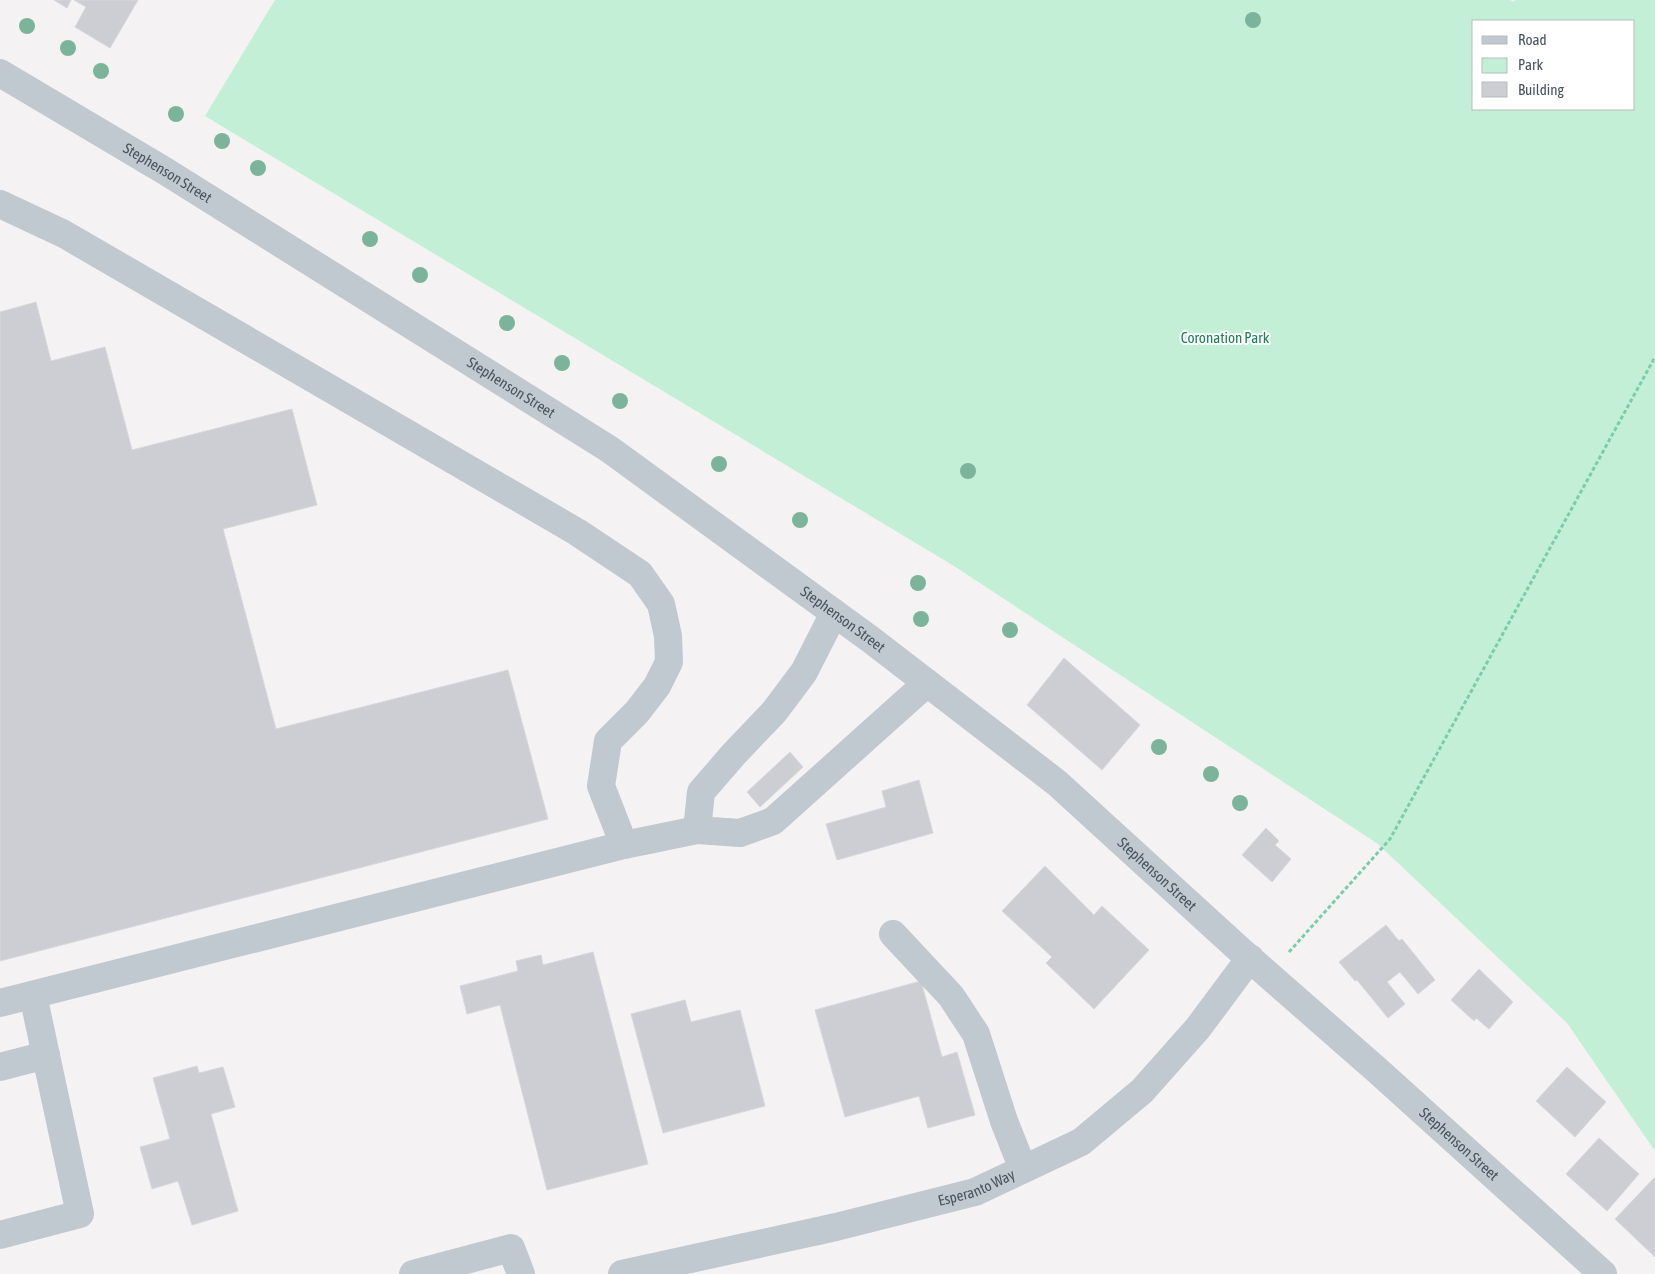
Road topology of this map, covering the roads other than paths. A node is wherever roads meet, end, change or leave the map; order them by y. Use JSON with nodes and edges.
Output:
{"nodes":[{"id":1,"x":0,"y":73,"type":"edge"},
{"id":2,"x":0,"y":204,"type":"edge"},
{"id":3,"x":834,"y":613,"type":"junction"},
{"id":4,"x":926,"y":683,"type":"junction"},
{"id":5,"x":697,"y":830,"type":"junction"},
{"id":6,"x":624,"y":845,"type":"junction"},
{"id":7,"x":893,"y":934,"type":"dead end"},
{"id":8,"x":1259,"y":967,"type":"junction"},
{"id":9,"x":33,"y":995,"type":"junction"},
{"id":10,"x":0,"y":1003,"type":"edge"},
{"id":11,"x":46,"y":1055,"type":"junction"},
{"id":12,"x":0,"y":1067,"type":"edge"},
{"id":13,"x":1023,"y":1169,"type":"junction"},
{"id":14,"x":0,"y":1235,"type":"edge"},
{"id":15,"x":413,"y":1274,"type":"edge"},
{"id":16,"x":520,"y":1274,"type":"edge"},
{"id":17,"x":622,"y":1274,"type":"edge"},
{"id":18,"x":1603,"y":1274,"type":"edge"}],
"edges":[{"from":1,"to":3,"type":"street","name":"Stephenson Street"},
{"from":2,"to":6,"type":"street"},
{"from":3,"to":4,"type":"street","name":"Stephenson Street"},
{"from":3,"to":5,"type":"street"},
{"from":4,"to":5,"type":"street"},
{"from":4,"to":8,"type":"street","name":"Stephenson Street"},
{"from":5,"to":6,"type":"street"},
{"from":6,"to":9,"type":"street"},
{"from":7,"to":13,"type":"street"},
{"from":8,"to":13,"type":"street","name":"Esperanto Way"},
{"from":8,"to":18,"type":"street","name":"Stephenson Street"},
{"from":9,"to":10,"type":"street"},
{"from":9,"to":11,"type":"street"},
{"from":11,"to":12,"type":"street"},
{"from":11,"to":14,"type":"street"},
{"from":13,"to":17,"type":"street","name":"Esperanto Way"},
{"from":15,"to":16,"type":"street"}]}
